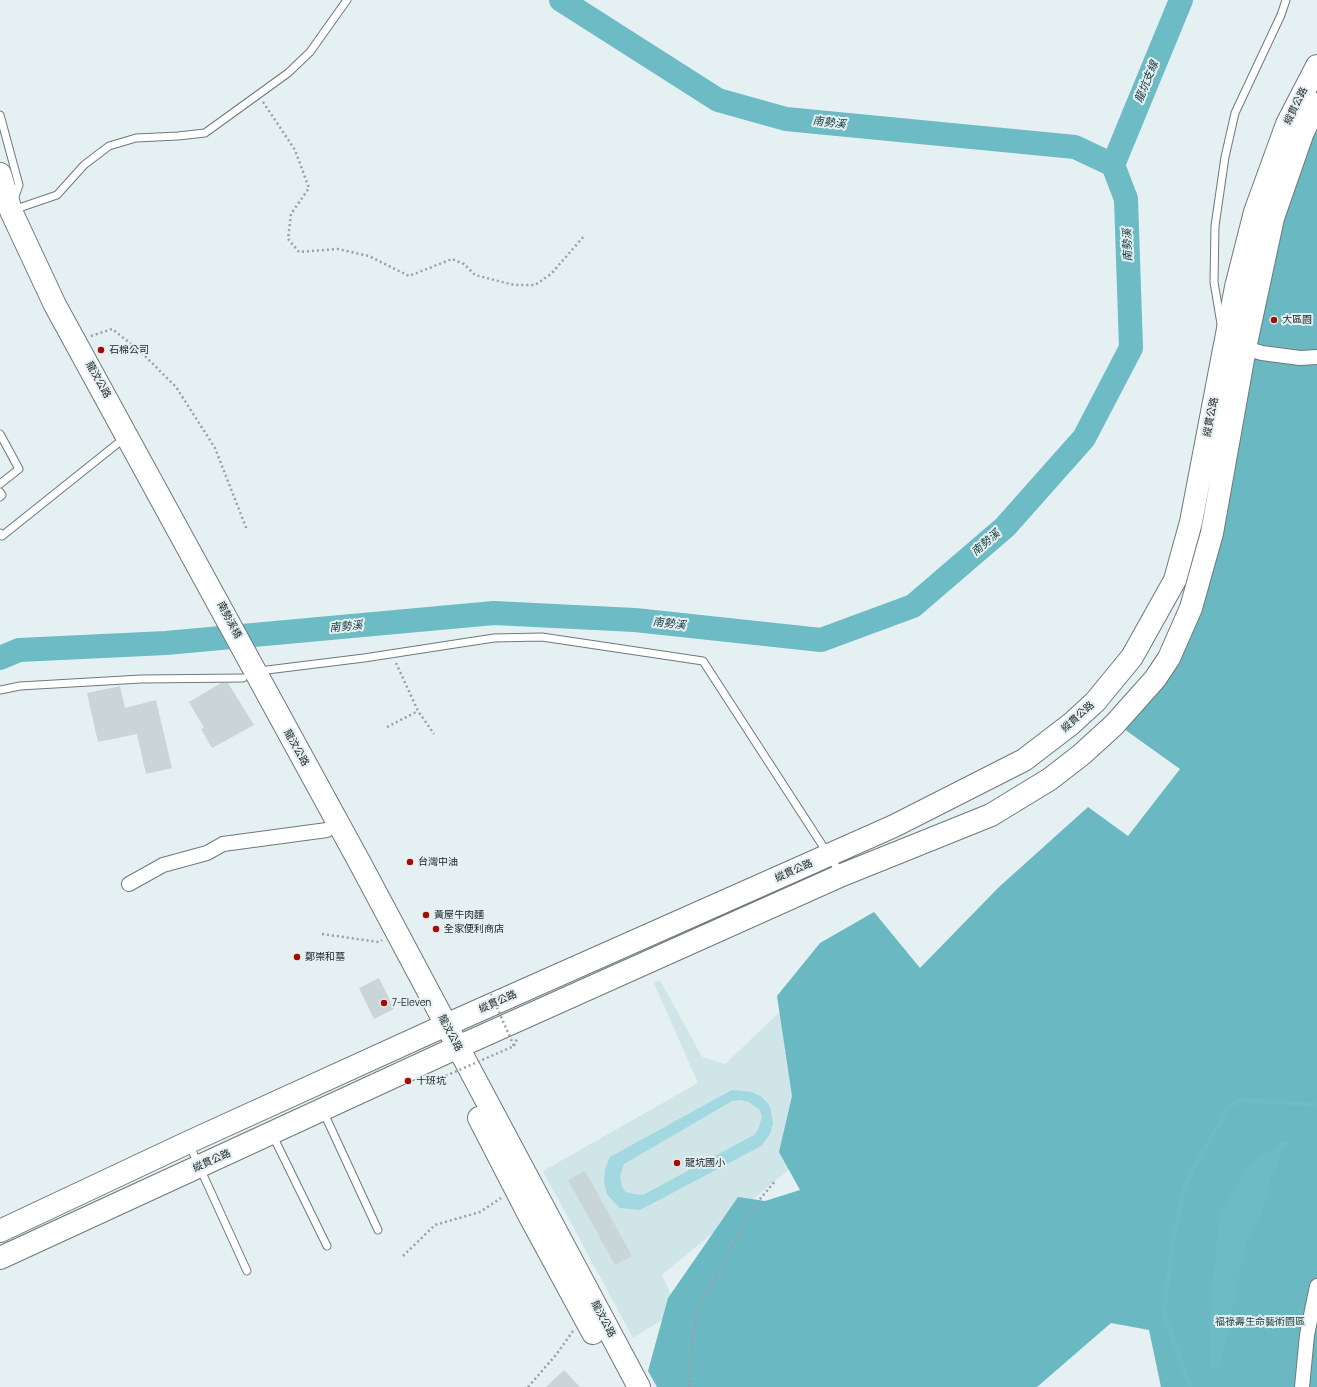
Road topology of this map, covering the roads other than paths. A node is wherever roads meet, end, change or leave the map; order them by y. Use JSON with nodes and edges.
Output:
{"nodes":[{"id":1,"x":347,"y":0,"type":"edge"},
{"id":2,"x":1286,"y":0,"type":"edge"},
{"id":3,"x":1317,"y":66,"type":"edge"},
{"id":4,"x":1317,"y":104,"type":"edge"},
{"id":5,"x":0,"y":115,"type":"edge"},
{"id":6,"x":0,"y":174,"type":"edge"},
{"id":7,"x":4,"y":213,"type":"edge"},
{"id":8,"x":1235,"y":345,"type":"junction"},
{"id":9,"x":1317,"y":357,"type":"edge"},
{"id":10,"x":0,"y":434,"type":"edge"},
{"id":11,"x":123,"y":440,"type":"junction"},
{"id":12,"x":0,"y":484,"type":"edge"},
{"id":13,"x":0,"y":492,"type":"edge"},
{"id":14,"x":0,"y":497,"type":"edge"},
{"id":15,"x":0,"y":533,"type":"edge"},
{"id":16,"x":201,"y":584,"type":"joint"},
{"id":17,"x":246,"y":668,"type":"junction"},
{"id":18,"x":0,"y":690,"type":"edge"},
{"id":19,"x":327,"y":830,"type":"junction"},
{"id":20,"x":829,"y":856,"type":"junction"},
{"id":21,"x":356,"y":868,"type":"junction"},
{"id":22,"x":842,"y":875,"type":"junction"},
{"id":23,"x":129,"y":884,"type":"dead end"},
{"id":24,"x":380,"y":916,"type":"junction"},
{"id":25,"x":440,"y":1028,"type":"junction"},
{"id":26,"x":452,"y":1050,"type":"junction"},
{"id":27,"x":323,"y":1110,"type":"junction"},
{"id":28,"x":272,"y":1134,"type":"junction"},
{"id":29,"x":188,"y":1142,"type":"junction"},
{"id":30,"x":200,"y":1166,"type":"junction"},
{"id":31,"x":378,"y":1230,"type":"dead end"},
{"id":32,"x":0,"y":1231,"type":"edge"},
{"id":33,"x":327,"y":1246,"type":"dead end"},
{"id":34,"x":0,"y":1258,"type":"edge"},
{"id":35,"x":247,"y":1270,"type":"dead end"},
{"id":36,"x":1317,"y":1286,"type":"edge"},
{"id":37,"x":622,"y":1387,"type":"edge"},
{"id":38,"x":639,"y":1387,"type":"edge"},
{"id":39,"x":1302,"y":1387,"type":"edge"}],
"edges":[{"from":1,"to":7,"type":"lane"},
{"from":2,"to":8,"type":"lane"},
{"from":3,"to":8,"type":"main road","name":"縱貫公路"},
{"from":4,"to":8,"type":"main road","name":"縱貫公路"},
{"from":5,"to":7,"type":"lane"},
{"from":6,"to":7,"type":"main road","name":"龍汶公路"},
{"from":7,"to":11,"type":"main road","name":"龍汶公路"},
{"from":7,"to":11,"type":"main road","name":"龍汶公路"},
{"from":8,"to":9,"type":"street"},
{"from":8,"to":20,"type":"main road","name":"縱貫公路"},
{"from":8,"to":22,"type":"main road","name":"縱貫公路"},
{"from":10,"to":12,"type":"lane"},
{"from":11,"to":15,"type":"lane"},
{"from":11,"to":16,"type":"main road","name":"龍汶公路"},
{"from":13,"to":14,"type":"lane"},
{"from":16,"to":17,"type":"main road","name":"南勢溪橋"},
{"from":17,"to":18,"type":"lane"},
{"from":17,"to":19,"type":"main road","name":"龍汶公路"},
{"from":17,"to":20,"type":"lane"},
{"from":17,"to":21,"type":"main road","name":"龍汶公路"},
{"from":19,"to":21,"type":"main road","name":"龍汶公路"},
{"from":19,"to":23,"type":"street"},
{"from":20,"to":22,"type":"lane"},
{"from":20,"to":25,"type":"main road","name":"縱貫公路"},
{"from":21,"to":24,"type":"main road","name":"龍汶公路"},
{"from":22,"to":26,"type":"main road","name":"縱貫公路"},
{"from":24,"to":25,"type":"main road","name":"龍汶公路"},
{"from":24,"to":25,"type":"main road","name":"龍汶公路"},
{"from":25,"to":26,"type":"main road","name":"龍汶公路"},
{"from":25,"to":29,"type":"main road","name":"縱貫公路"},
{"from":26,"to":27,"type":"main road","name":"縱貫公路"},
{"from":26,"to":37,"type":"main road","name":"龍汶公路"},
{"from":26,"to":38,"type":"main road","name":"龍汶公路"},
{"from":27,"to":28,"type":"main road","name":"縱貫公路"},
{"from":27,"to":31,"type":"lane"},
{"from":28,"to":30,"type":"main road","name":"縱貫公路"},
{"from":28,"to":33,"type":"lane"},
{"from":29,"to":30,"type":"lane"},
{"from":29,"to":32,"type":"main road","name":"縱貫公路"},
{"from":30,"to":34,"type":"main road","name":"縱貫公路"},
{"from":30,"to":35,"type":"lane"},
{"from":36,"to":39,"type":"street"}]}
